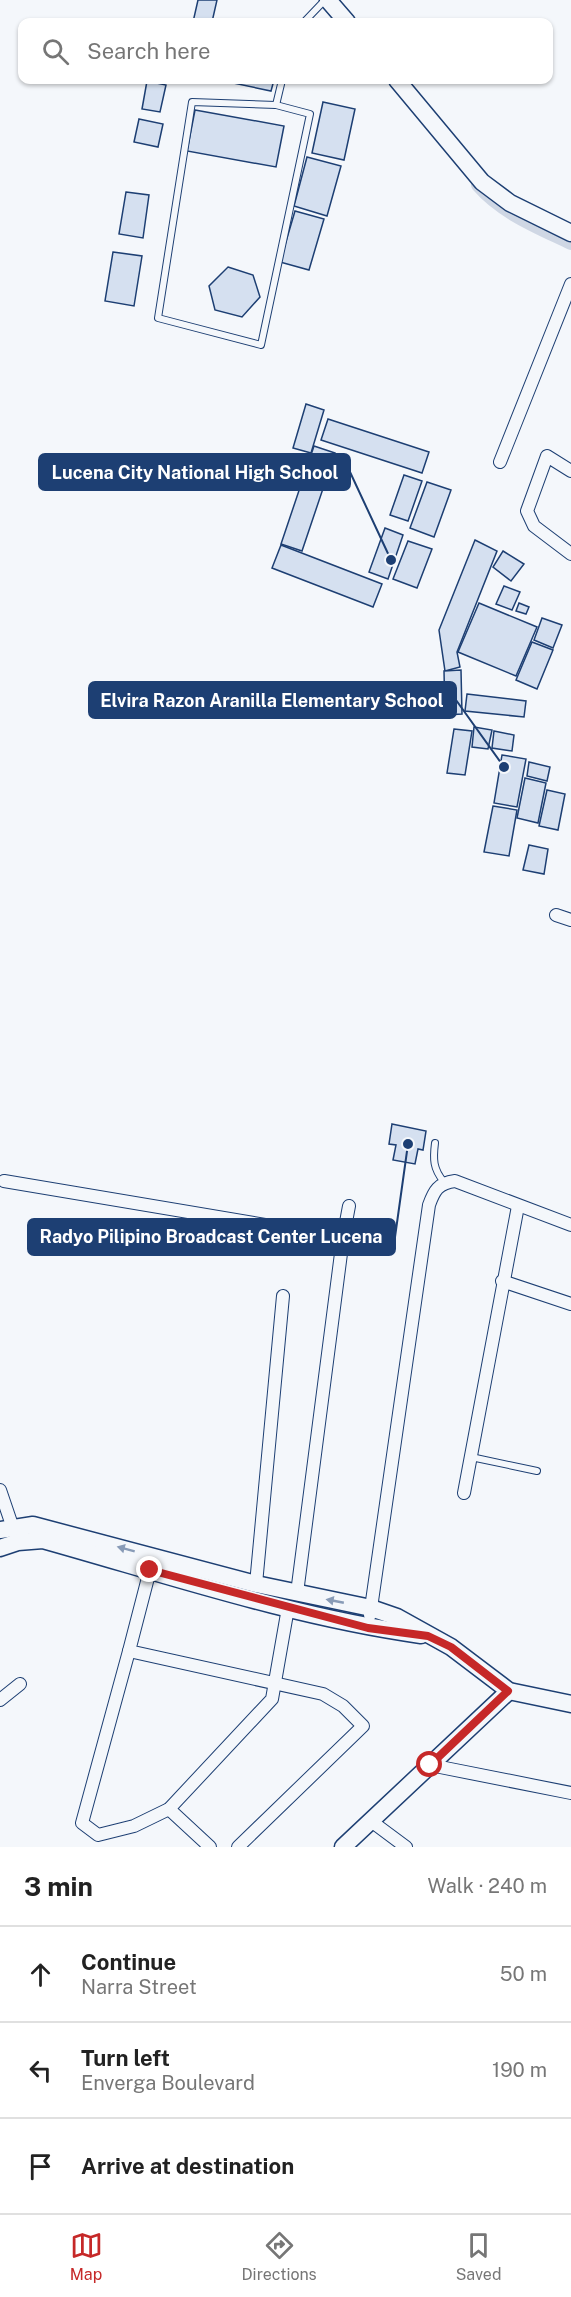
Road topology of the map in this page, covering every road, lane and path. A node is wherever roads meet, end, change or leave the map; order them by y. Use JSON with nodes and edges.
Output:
{"nodes":[{"id":1,"x":327,"y":0,"type":"edge"},
{"id":2,"x":308,"y":18,"type":"edge"},
{"id":3,"x":343,"y":18,"type":"edge"},
{"id":4,"x":281,"y":84,"type":"edge"},
{"id":5,"x":399,"y":84,"type":"edge"},
{"id":6,"x":276,"y":105,"type":"junction"},
{"id":7,"x":571,"y":233,"type":"edge"},
{"id":8,"x":571,"y":284,"type":"edge"},
{"id":9,"x":500,"y":462,"type":"dead end"},
{"id":10,"x":571,"y":471,"type":"edge"},
{"id":11,"x":571,"y":554,"type":"edge"},
{"id":12,"x":556,"y":915,"type":"dead end"},
{"id":13,"x":571,"y":920,"type":"edge"},
{"id":14,"x":435,"y":1143,"type":"dead end"},
{"id":15,"x":4,"y":1181,"type":"dead end"},
{"id":16,"x":444,"y":1182,"type":"junction"},
{"id":17,"x":349,"y":1206,"type":"dead end"},
{"id":18,"x":518,"y":1206,"type":"junction"},
{"id":19,"x":571,"y":1225,"type":"edge"},
{"id":20,"x":343,"y":1238,"type":"junction"},
{"id":21,"x":502,"y":1281,"type":"junction"},
{"id":22,"x":283,"y":1296,"type":"dead end"},
{"id":23,"x":571,"y":1304,"type":"edge"},
{"id":24,"x":471,"y":1456,"type":"junction"},
{"id":25,"x":537,"y":1471,"type":"dead end"},
{"id":26,"x":0,"y":1490,"type":"edge"},
{"id":27,"x":464,"y":1493,"type":"dead end"},
{"id":28,"x":10,"y":1533,"type":"edge"},
{"id":29,"x":0,"y":1548,"type":"edge"},
{"id":30,"x":150,"y":1570,"type":"junction"},
{"id":31,"x":256,"y":1584,"type":"junction"},
{"id":32,"x":297,"y":1593,"type":"junction"},
{"id":33,"x":288,"y":1608,"type":"junction"},
{"id":34,"x":371,"y":1608,"type":"junction"},
{"id":35,"x":368,"y":1628,"type":"junction"},
{"id":36,"x":428,"y":1636,"type":"junction"},
{"id":37,"x":129,"y":1651,"type":"junction"},
{"id":38,"x":21,"y":1684,"type":"dead end"},
{"id":39,"x":275,"y":1684,"type":"junction"},
{"id":40,"x":508,"y":1691,"type":"junction"},
{"id":41,"x":0,"y":1700,"type":"edge"},
{"id":42,"x":571,"y":1704,"type":"edge"},
{"id":43,"x":430,"y":1765,"type":"junction"},
{"id":44,"x":571,"y":1793,"type":"edge"},
{"id":45,"x":169,"y":1809,"type":"junction"},
{"id":46,"x":370,"y":1821,"type":"junction"},
{"id":47,"x":210,"y":1847,"type":"edge"},
{"id":48,"x":238,"y":1847,"type":"edge"},
{"id":49,"x":343,"y":1847,"type":"edge"},
{"id":50,"x":406,"y":1847,"type":"edge"}],
"edges":[{"from":1,"to":2,"type":"lane"},
{"from":1,"to":3,"type":"street"},
{"from":4,"to":6,"type":"lane"},
{"from":5,"to":7,"type":"street"},
{"from":6,"to":6,"type":"lane"},
{"from":8,"to":9,"type":"street"},
{"from":10,"to":11,"type":"street"},
{"from":12,"to":13,"type":"street"},
{"from":14,"to":16,"type":"lane"},
{"from":15,"to":20,"type":"street"},
{"from":16,"to":18,"type":"street"},
{"from":16,"to":34,"type":"street"},
{"from":17,"to":20,"type":"street"},
{"from":18,"to":19,"type":"street"},
{"from":18,"to":21,"type":"street"},
{"from":20,"to":32,"type":"street"},
{"from":21,"to":23,"type":"street"},
{"from":21,"to":24,"type":"street"},
{"from":22,"to":31,"type":"street"},
{"from":24,"to":25,"type":"lane"},
{"from":24,"to":27,"type":"street"},
{"from":26,"to":28,"type":"street"},
{"from":28,"to":29,"type":"street"},
{"from":28,"to":30,"type":"street"},
{"from":31,"to":28,"type":"street","one_way":true},
{"from":30,"to":33,"type":"street"},
{"from":30,"to":37,"type":"street"},
{"from":31,"to":32,"type":"street"},
{"from":34,"to":32,"type":"street","one_way":true},
{"from":33,"to":35,"type":"street"},
{"from":33,"to":39,"type":"street"},
{"from":34,"to":35,"type":"street"},
{"from":34,"to":36,"type":"street"},
{"from":35,"to":36,"type":"street"},
{"from":36,"to":40,"type":"street"},
{"from":37,"to":39,"type":"street"},
{"from":37,"to":45,"type":"street"},
{"from":38,"to":41,"type":"street"},
{"from":39,"to":45,"type":"street"},
{"from":39,"to":48,"type":"street"},
{"from":40,"to":42,"type":"street"},
{"from":40,"to":43,"type":"street"},
{"from":43,"to":44,"type":"street"},
{"from":43,"to":46,"type":"street"},
{"from":45,"to":47,"type":"street"},
{"from":46,"to":49,"type":"street"},
{"from":46,"to":50,"type":"street"}]}
